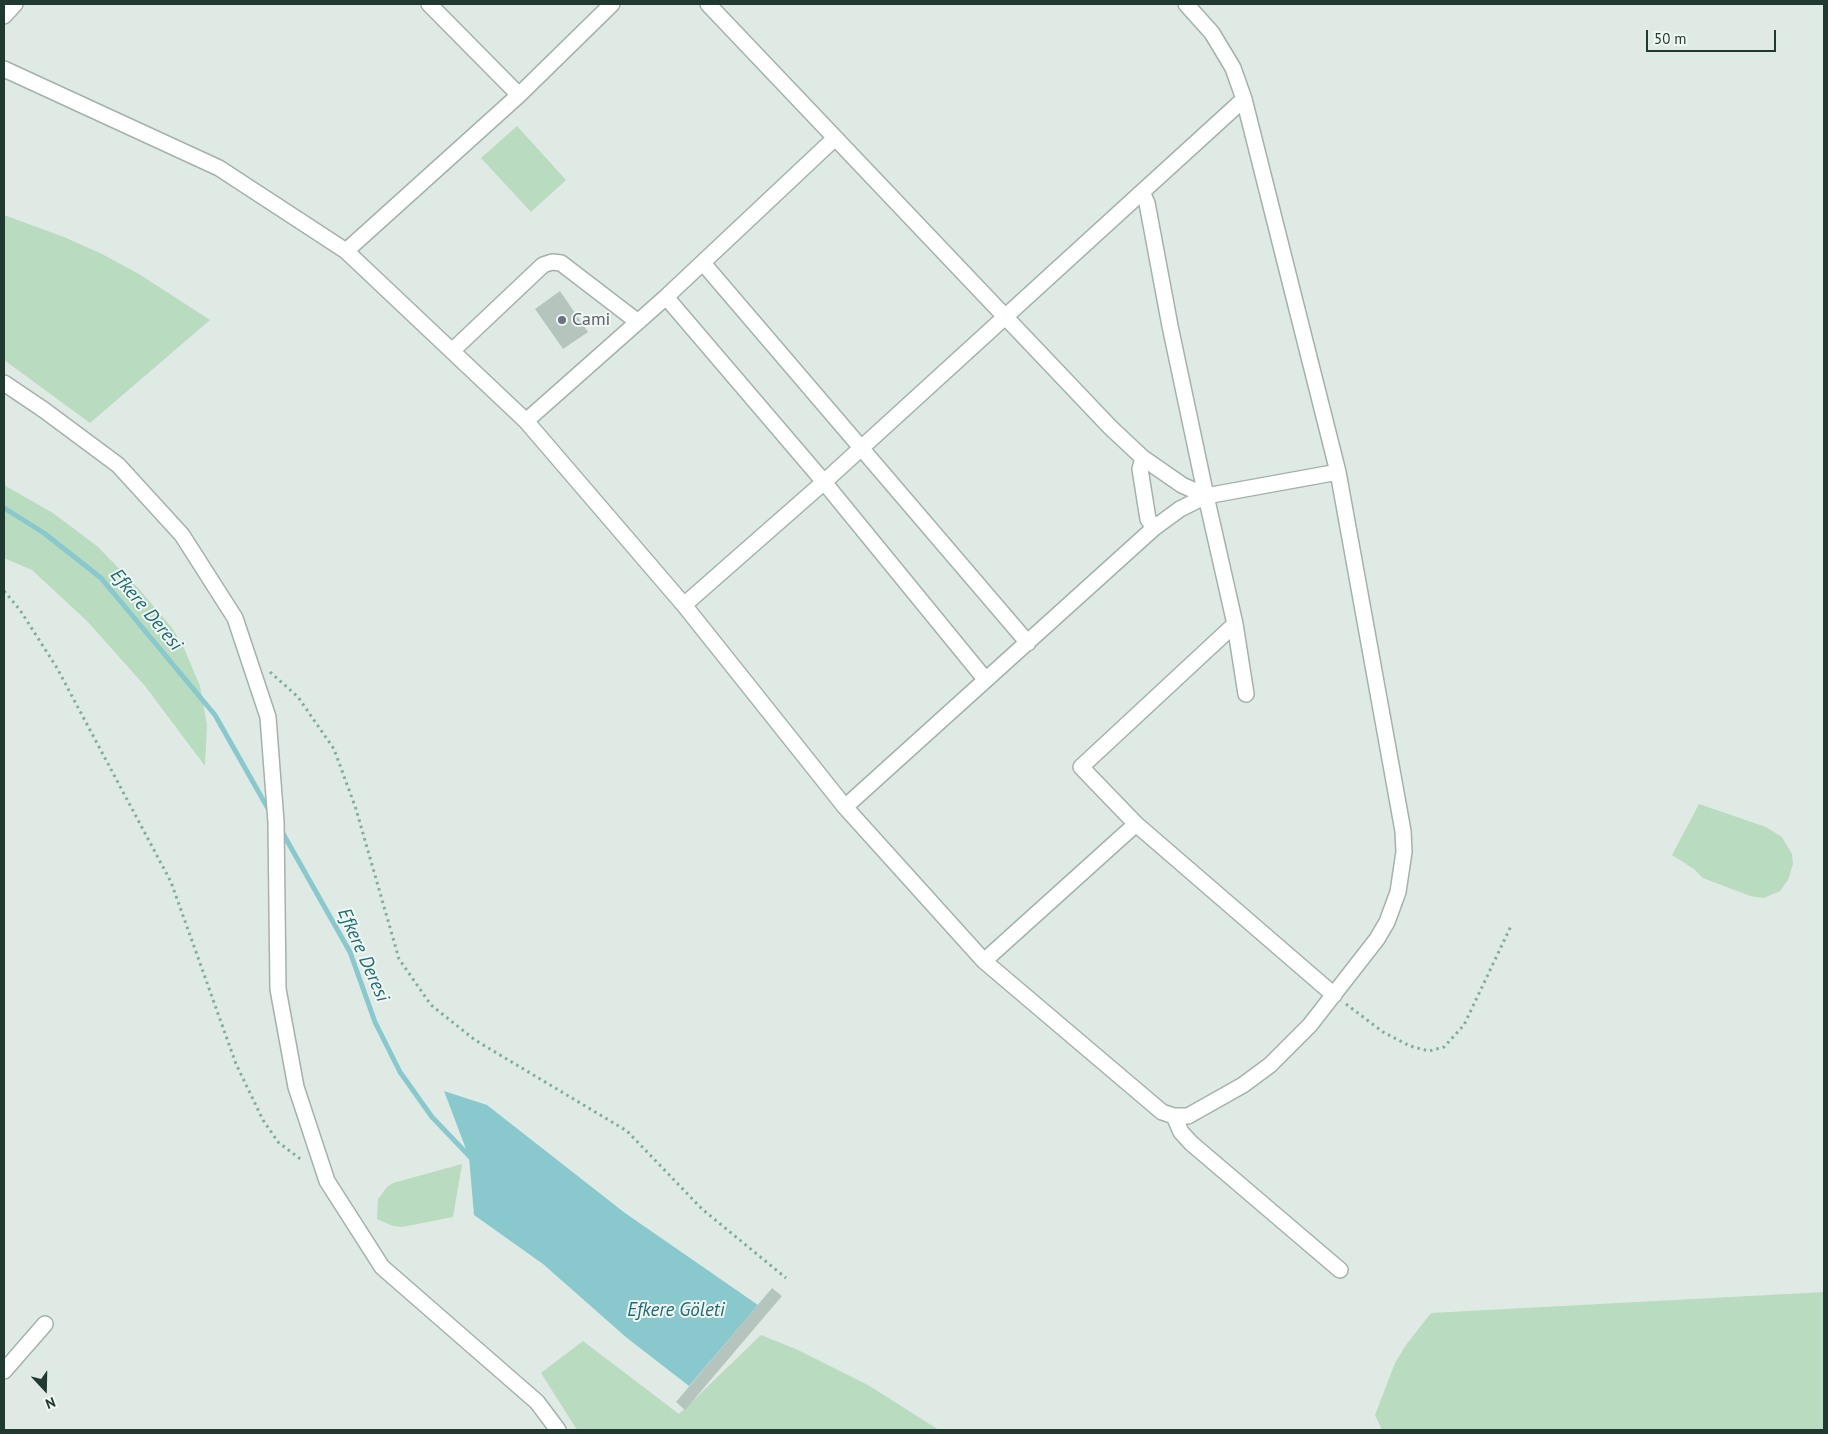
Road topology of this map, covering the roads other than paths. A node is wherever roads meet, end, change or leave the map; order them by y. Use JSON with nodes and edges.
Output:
{"nodes":[{"id":1,"x":15,"y":4,"type":"edge"},
{"id":2,"x":429,"y":4,"type":"edge"},
{"id":3,"x":612,"y":4,"type":"edge"},
{"id":4,"x":708,"y":4,"type":"edge"},
{"id":5,"x":1186,"y":4,"type":"edge"},
{"id":6,"x":4,"y":16,"type":"edge"},
{"id":7,"x":4,"y":69,"type":"edge"},
{"id":8,"x":519,"y":95,"type":"junction"},
{"id":9,"x":1244,"y":99,"type":"junction"},
{"id":10,"x":834,"y":139,"type":"junction"},
{"id":11,"x":1142,"y":192,"type":"junction"},
{"id":12,"x":346,"y":251,"type":"junction"},
{"id":13,"x":703,"y":262,"type":"junction"},
{"id":14,"x":666,"y":298,"type":"junction"},
{"id":15,"x":1006,"y":315,"type":"junction"},
{"id":16,"x":638,"y":322,"type":"junction"},
{"id":17,"x":453,"y":350,"type":"junction"},
{"id":18,"x":4,"y":383,"type":"edge"},
{"id":19,"x":526,"y":421,"type":"junction"},
{"id":20,"x":863,"y":446,"type":"junction"},
{"id":21,"x":1143,"y":458,"type":"junction"},
{"id":22,"x":1338,"y":472,"type":"junction"},
{"id":23,"x":824,"y":482,"type":"junction"},
{"id":24,"x":1206,"y":496,"type":"junction"},
{"id":25,"x":1154,"y":528,"type":"junction"},
{"id":26,"x":684,"y":605,"type":"junction"},
{"id":27,"x":1235,"y":624,"type":"junction"},
{"id":28,"x":1028,"y":642,"type":"junction"},
{"id":29,"x":985,"y":679,"type":"junction"},
{"id":30,"x":1246,"y":694,"type":"dead end"},
{"id":31,"x":845,"y":807,"type":"junction"},
{"id":32,"x":1136,"y":824,"type":"junction"},
{"id":33,"x":984,"y":961,"type":"junction"},
{"id":34,"x":1334,"y":995,"type":"junction"},
{"id":35,"x":1174,"y":1116,"type":"junction"},
{"id":36,"x":1340,"y":1270,"type":"dead end"},
{"id":37,"x":45,"y":1324,"type":"dead end"},
{"id":38,"x":4,"y":1371,"type":"edge"},
{"id":39,"x":558,"y":1430,"type":"edge"}],
"edges":[{"from":1,"to":6,"type":"street"},
{"from":2,"to":8,"type":"street"},
{"from":3,"to":8,"type":"street"},
{"from":4,"to":10,"type":"street"},
{"from":5,"to":9,"type":"street"},
{"from":7,"to":12,"type":"street"},
{"from":8,"to":12,"type":"street"},
{"from":9,"to":11,"type":"street"},
{"from":9,"to":22,"type":"street"},
{"from":10,"to":13,"type":"street"},
{"from":10,"to":15,"type":"street"},
{"from":11,"to":15,"type":"street"},
{"from":11,"to":24,"type":"street"},
{"from":12,"to":17,"type":"street"},
{"from":13,"to":14,"type":"street"},
{"from":13,"to":20,"type":"street"},
{"from":14,"to":16,"type":"street"},
{"from":14,"to":23,"type":"street"},
{"from":15,"to":20,"type":"street"},
{"from":15,"to":21,"type":"street"},
{"from":16,"to":17,"type":"street"},
{"from":16,"to":19,"type":"street"},
{"from":17,"to":19,"type":"street"},
{"from":18,"to":39,"type":"street"},
{"from":19,"to":26,"type":"street"},
{"from":20,"to":23,"type":"street"},
{"from":20,"to":28,"type":"street"},
{"from":21,"to":24,"type":"street"},
{"from":21,"to":25,"type":"street"},
{"from":22,"to":24,"type":"street"},
{"from":22,"to":34,"type":"street"},
{"from":23,"to":26,"type":"street"},
{"from":23,"to":29,"type":"street"},
{"from":24,"to":25,"type":"street"},
{"from":24,"to":27,"type":"street"},
{"from":25,"to":28,"type":"street"},
{"from":26,"to":31,"type":"street"},
{"from":27,"to":30,"type":"street"},
{"from":27,"to":32,"type":"street"},
{"from":28,"to":29,"type":"street"},
{"from":29,"to":31,"type":"street"},
{"from":31,"to":33,"type":"street"},
{"from":32,"to":33,"type":"street"},
{"from":32,"to":34,"type":"street"},
{"from":33,"to":35,"type":"street"},
{"from":34,"to":35,"type":"street"},
{"from":35,"to":36,"type":"street"},
{"from":37,"to":38,"type":"street"}]}
